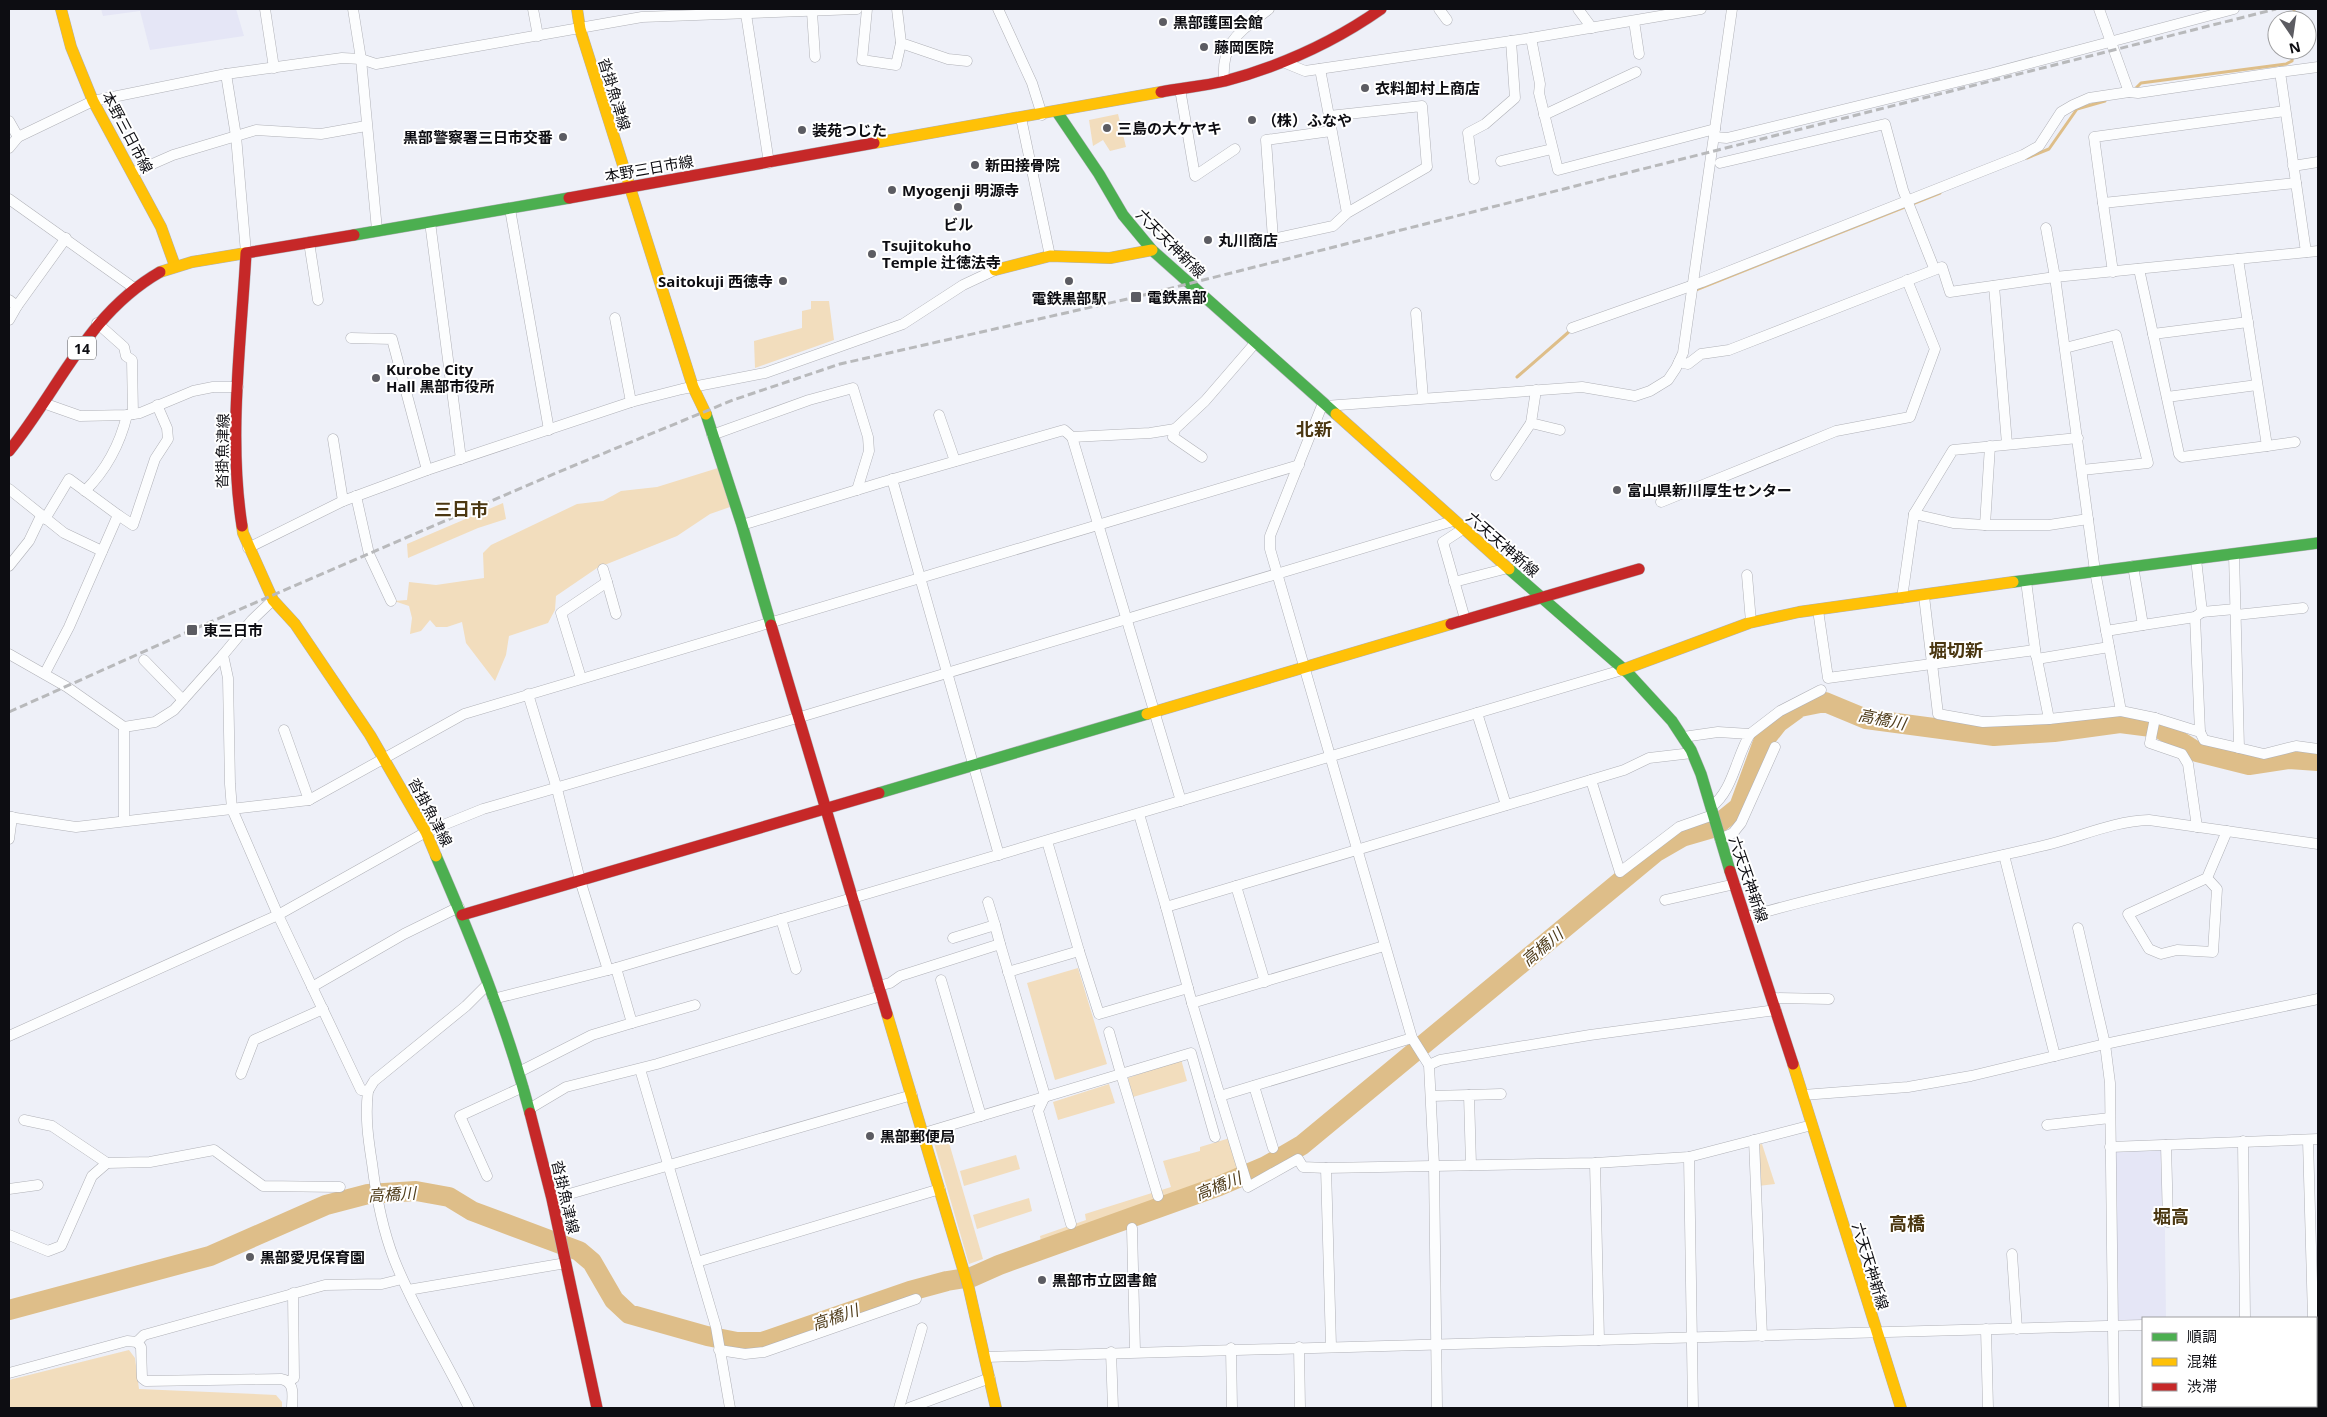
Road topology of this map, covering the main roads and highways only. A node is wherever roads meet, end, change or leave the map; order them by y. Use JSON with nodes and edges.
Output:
{"nodes":[{"id":1,"x":61,"y":9,"type":"edge"},
{"id":2,"x":577,"y":9,"type":"edge"},
{"id":3,"x":1381,"y":9,"type":"edge"},
{"id":4,"x":1057,"y":112,"type":"junction"},
{"id":5,"x":628,"y":186,"type":"junction"},
{"id":6,"x":1152,"y":250,"type":"junction"},
{"id":7,"x":246,"y":253,"type":"junction"},
{"id":8,"x":175,"y":266,"type":"junction"},
{"id":9,"x":995,"y":270,"type":"road end"},
{"id":10,"x":9,"y":451,"type":"edge"},
{"id":11,"x":2316,"y":541,"type":"edge"},
{"id":12,"x":1639,"y":568,"type":"dead end"},
{"id":13,"x":1540,"y":597,"type":"junction"},
{"id":14,"x":1622,"y":670,"type":"junction"},
{"id":15,"x":825,"y":807,"type":"junction"},
{"id":16,"x":460,"y":911,"type":"junction"},
{"id":17,"x":597,"y":1408,"type":"edge"},
{"id":18,"x":996,"y":1408,"type":"edge"},
{"id":19,"x":1901,"y":1408,"type":"edge"}],
"edges":[{"from":1,"to":8,"type":"main road","name":"本野三日市線"},
{"from":2,"to":5,"type":"main road","name":"沓掛魚津線"},
{"from":3,"to":4,"type":"main road"},
{"from":4,"to":5,"type":"main road","name":"本野三日市線"},
{"from":4,"to":6,"type":"main road","name":"六天天神新線"},
{"from":5,"to":7,"type":"main road","name":"本野三日市線"},
{"from":5,"to":15,"type":"main road","name":"沓掛魚津線"},
{"from":6,"to":9,"type":"main road"},
{"from":6,"to":13,"type":"main road","name":"六天天神新線"},
{"from":7,"to":8,"type":"main road","number":"14"},
{"from":7,"to":16,"type":"main road","name":"沓掛魚津線"},
{"from":8,"to":10,"type":"main road","number":"14"},
{"from":11,"to":14,"type":"main road"},
{"from":12,"to":13,"type":"main road"},
{"from":13,"to":14,"type":"main road","name":"六天天神新線"},
{"from":13,"to":15,"type":"main road"},
{"from":14,"to":19,"type":"main road","name":"六天天神新線"},
{"from":15,"to":16,"type":"main road"},
{"from":15,"to":18,"type":"main road","name":"沓掛魚津線"},
{"from":16,"to":17,"type":"main road","name":"沓掛魚津線"}]}
